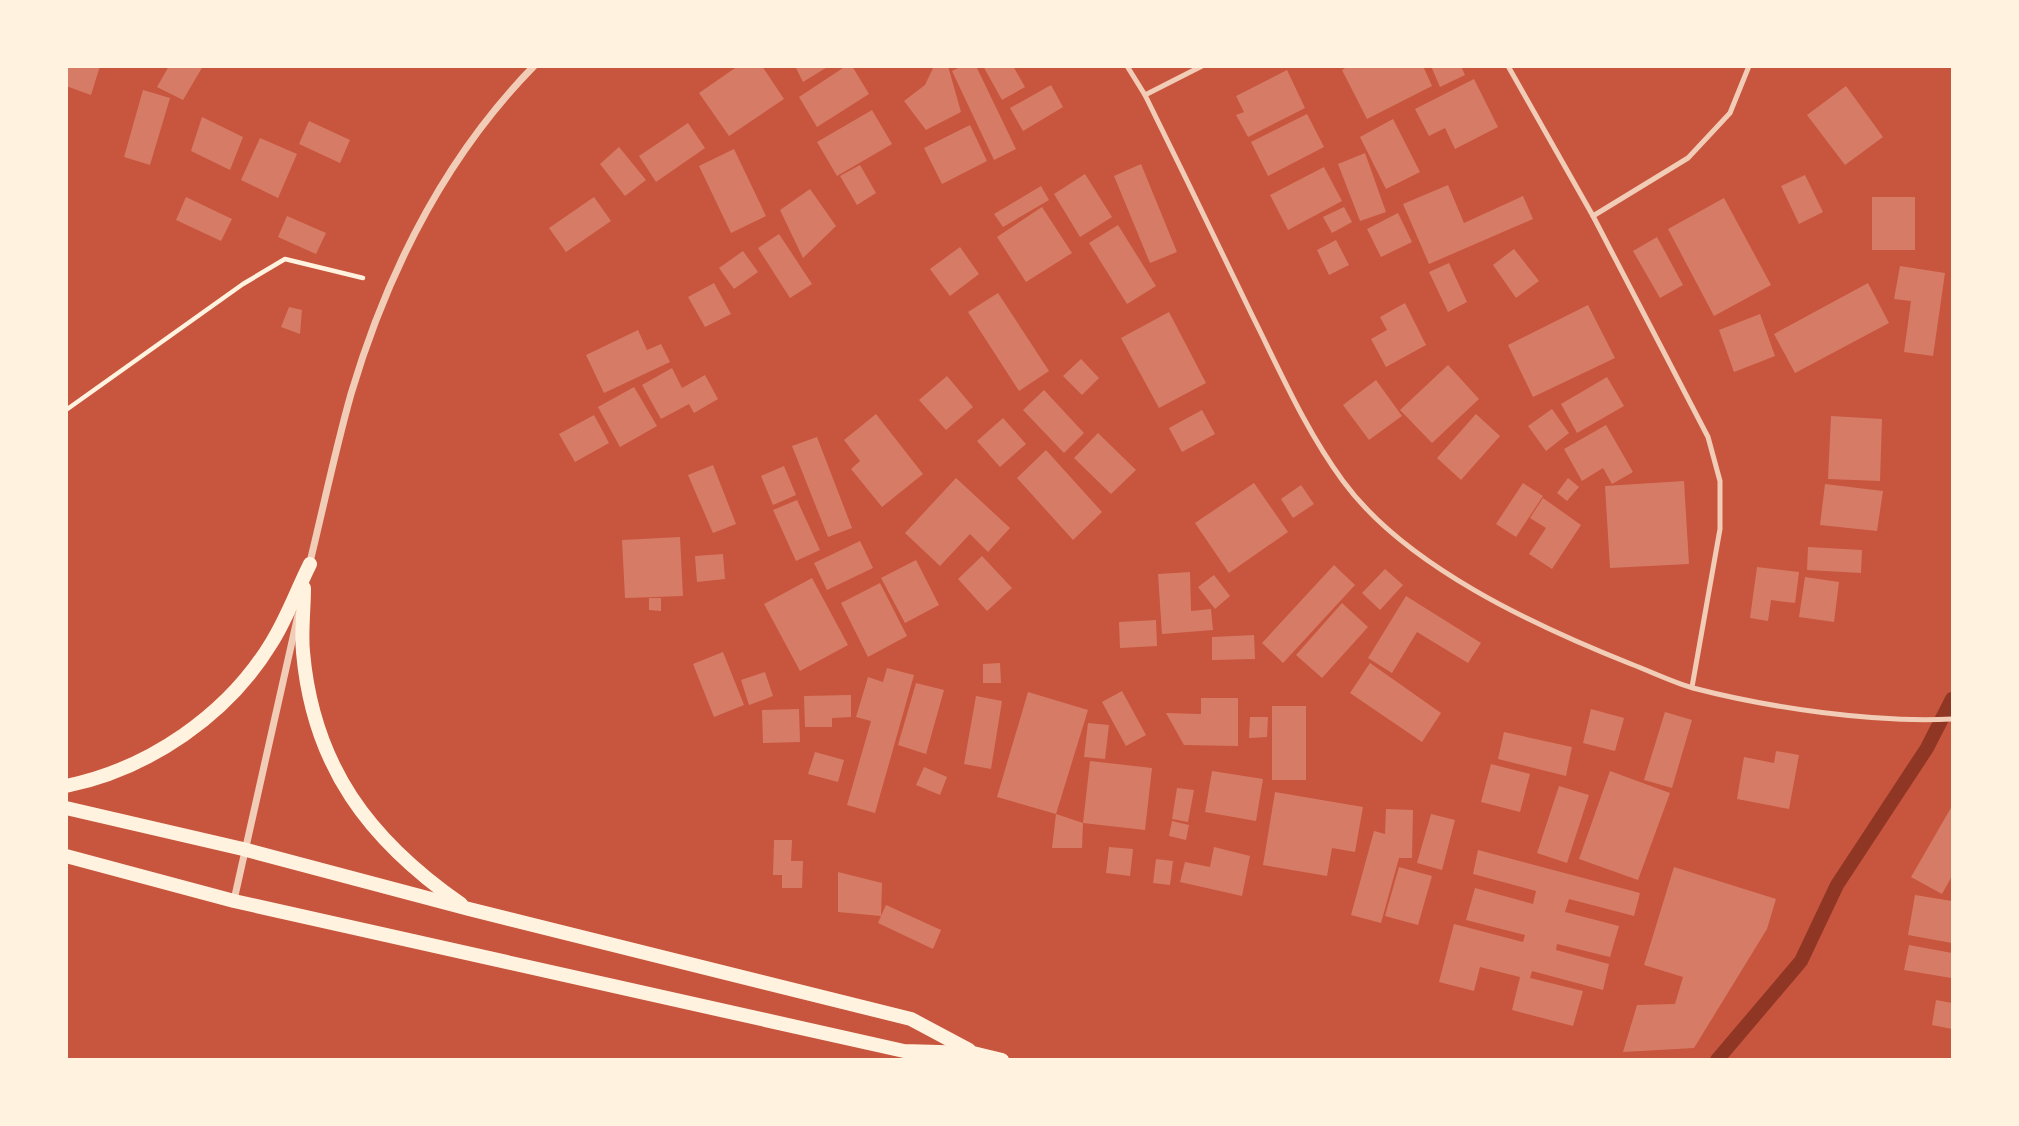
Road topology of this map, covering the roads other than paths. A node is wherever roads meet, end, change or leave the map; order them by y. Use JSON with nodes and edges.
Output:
{"nodes":[{"id":1,"x":534,"y":66,"type":"edge"},
{"id":2,"x":1128,"y":66,"type":"edge"},
{"id":3,"x":1202,"y":66,"type":"edge"},
{"id":4,"x":1508,"y":66,"type":"edge"},
{"id":5,"x":1749,"y":66,"type":"edge"},
{"id":6,"x":1146,"y":95,"type":"junction"},
{"id":7,"x":1593,"y":216,"type":"junction"},
{"id":8,"x":310,"y":564,"type":"junction"},
{"id":9,"x":304,"y":588,"type":"junction"},
{"id":10,"x":1692,"y":687,"type":"junction"},
{"id":11,"x":1952,"y":719,"type":"edge"},
{"id":12,"x":66,"y":786,"type":"edge"},
{"id":13,"x":66,"y":808,"type":"edge"},
{"id":14,"x":243,"y":849,"type":"junction"},
{"id":15,"x":66,"y":856,"type":"edge"},
{"id":16,"x":234,"y":901,"type":"junction"},
{"id":17,"x":469,"y":909,"type":"junction"},
{"id":18,"x":974,"y":1053,"type":"junction"},
{"id":19,"x":1002,"y":1059,"type":"edge"}],
"edges":[{"from":1,"to":8,"type":"street"},
{"from":2,"to":6,"type":"lane"},
{"from":3,"to":6,"type":"lane"},
{"from":4,"to":7,"type":"lane"},
{"from":5,"to":7,"type":"lane"},
{"from":6,"to":10,"type":"lane"},
{"from":7,"to":10,"type":"lane"},
{"from":8,"to":9,"type":"street"},
{"from":8,"to":12,"type":"main road"},
{"from":9,"to":14,"type":"street"},
{"from":9,"to":17,"type":"main road"},
{"from":10,"to":11,"type":"lane"},
{"from":13,"to":14,"type":"main road"},
{"from":14,"to":16,"type":"street"},
{"from":14,"to":17,"type":"main road"},
{"from":15,"to":16,"type":"main road"},
{"from":16,"to":18,"type":"main road"},
{"from":17,"to":18,"type":"main road"},
{"from":18,"to":19,"type":"main road"}]}
